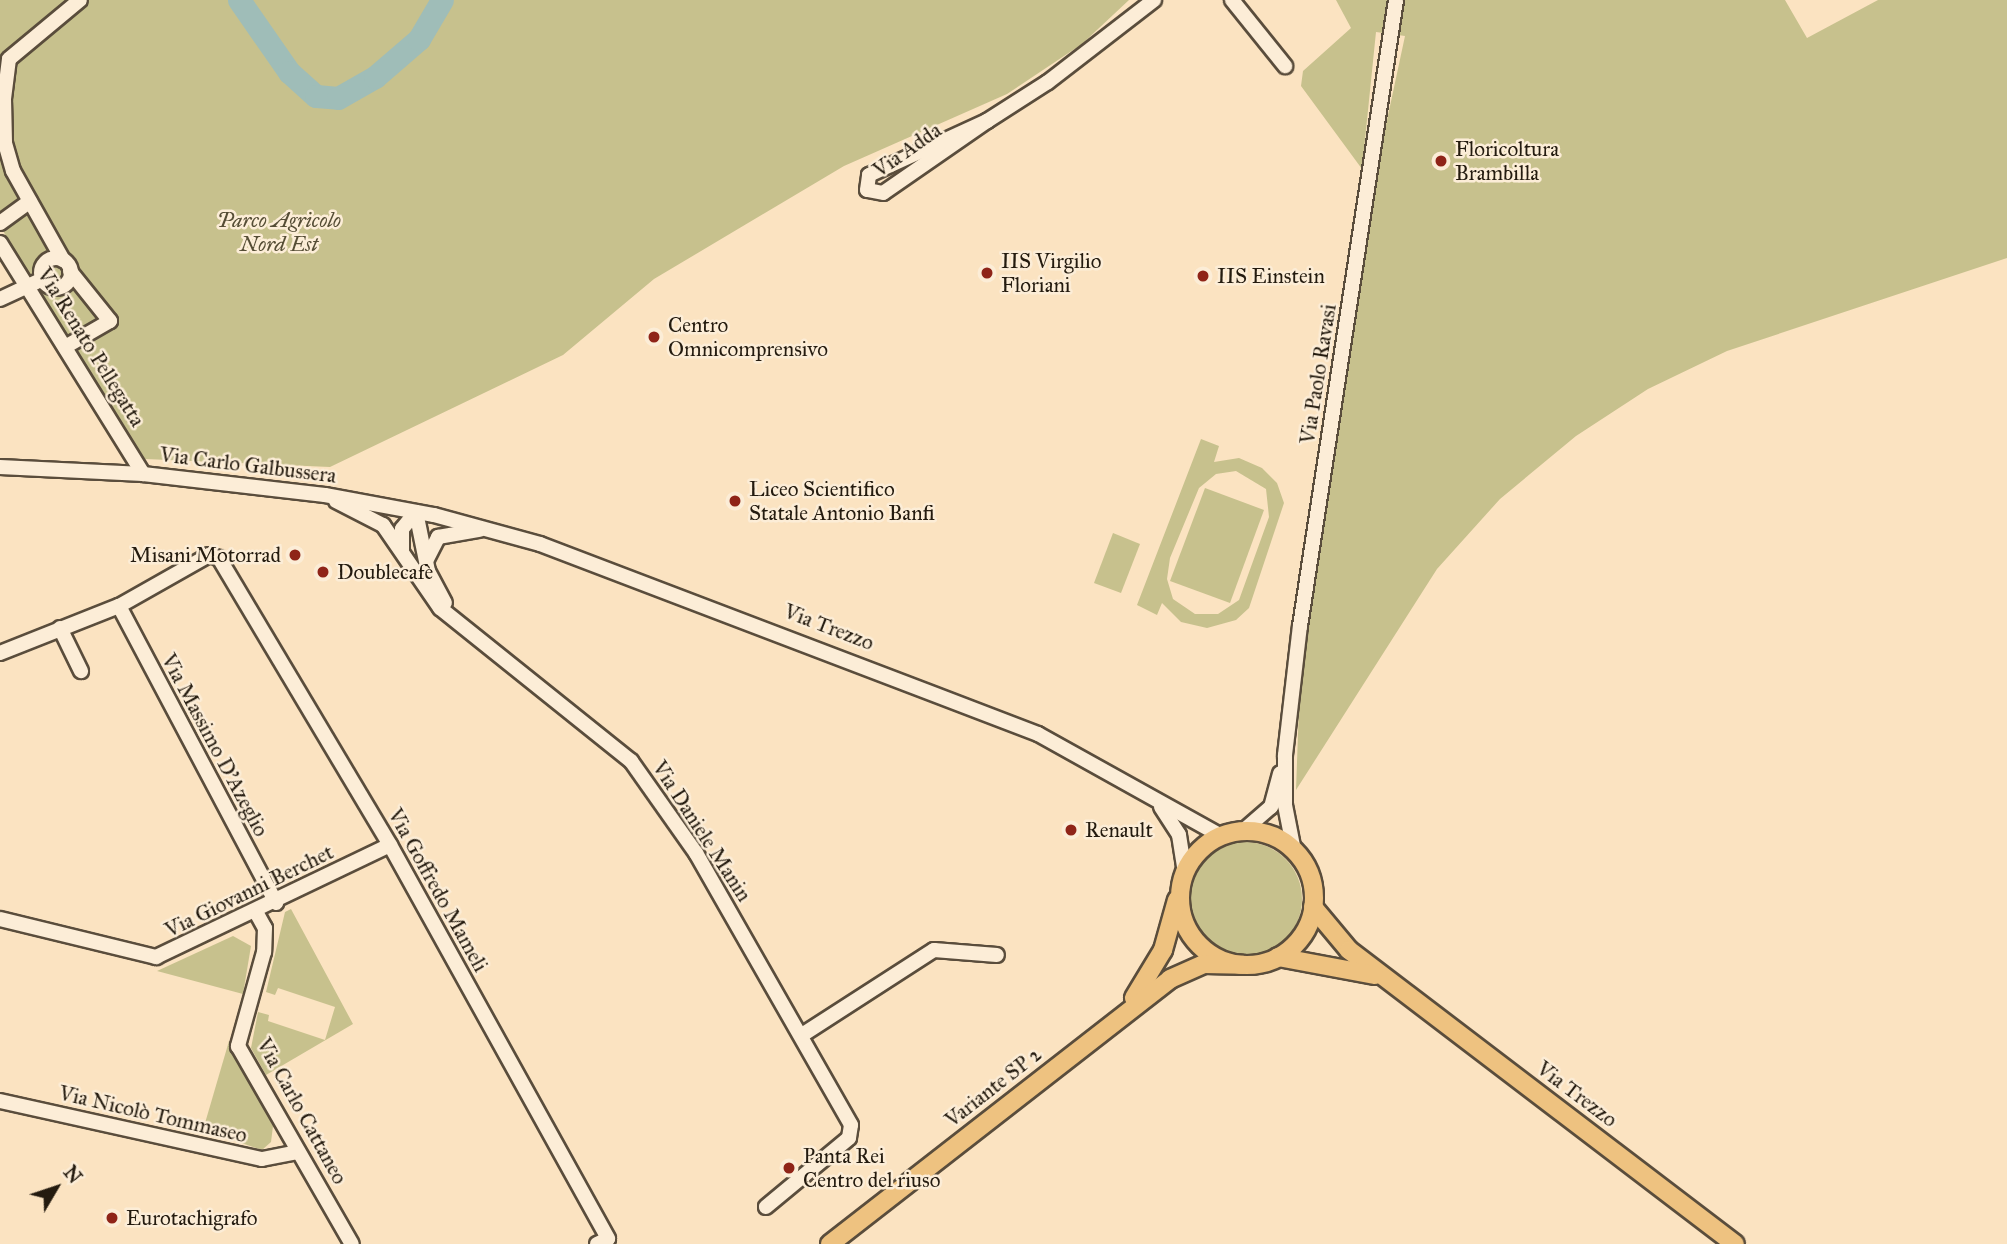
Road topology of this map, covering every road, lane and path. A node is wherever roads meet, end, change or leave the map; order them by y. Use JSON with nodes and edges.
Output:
{"nodes":[{"id":1,"x":79,"y":0,"type":"edge"},
{"id":2,"x":1154,"y":0,"type":"edge"},
{"id":3,"x":1231,"y":0,"type":"edge"},
{"id":4,"x":1396,"y":0,"type":"edge"},
{"id":5,"x":1285,"y":66,"type":"dead end"},
{"id":6,"x":987,"y":121,"type":"junction"},
{"id":7,"x":30,"y":201,"type":"junction"},
{"id":8,"x":0,"y":223,"type":"edge"},
{"id":9,"x":0,"y":243,"type":"edge"},
{"id":10,"x":67,"y":266,"type":"junction"},
{"id":11,"x":43,"y":280,"type":"junction"},
{"id":12,"x":28,"y":284,"type":"junction"},
{"id":13,"x":0,"y":299,"type":"edge"},
{"id":14,"x":65,"y":346,"type":"junction"},
{"id":15,"x":0,"y":467,"type":"edge"},
{"id":16,"x":143,"y":474,"type":"junction"},
{"id":17,"x":326,"y":495,"type":"junction"},
{"id":18,"x":416,"y":512,"type":"junction"},
{"id":19,"x":487,"y":529,"type":"junction"},
{"id":20,"x":408,"y":564,"type":"junction"},
{"id":21,"x":426,"y":565,"type":"junction"},
{"id":22,"x":119,"y":606,"type":"junction"},
{"id":23,"x":60,"y":628,"type":"junction"},
{"id":24,"x":467,"y":628,"type":"junction"},
{"id":25,"x":0,"y":653,"type":"edge"},
{"id":26,"x":81,"y":671,"type":"dead end"},
{"id":27,"x":1285,"y":755,"type":"junction"},
{"id":28,"x":1144,"y":791,"type":"junction"},
{"id":29,"x":1242,"y":831,"type":"junction"},
{"id":30,"x":1221,"y":836,"type":"junction"},
{"id":31,"x":390,"y":845,"type":"junction"},
{"id":32,"x":1294,"y":851,"type":"junction"},
{"id":33,"x":1183,"y":879,"type":"junction"},
{"id":34,"x":276,"y":903,"type":"junction"},
{"id":35,"x":1313,"y":907,"type":"junction"},
{"id":36,"x":257,"y":912,"type":"junction"},
{"id":37,"x":0,"y":919,"type":"edge"},
{"id":38,"x":997,"y":955,"type":"dead end"},
{"id":39,"x":1278,"y":957,"type":"junction"},
{"id":40,"x":1243,"y":965,"type":"junction"},
{"id":41,"x":1390,"y":981,"type":"junction"},
{"id":42,"x":1117,"y":1016,"type":"junction"},
{"id":43,"x":802,"y":1035,"type":"junction"},
{"id":44,"x":0,"y":1101,"type":"edge"},
{"id":45,"x":298,"y":1152,"type":"junction"},
{"id":46,"x":766,"y":1207,"type":"dead end"},
{"id":47,"x":603,"y":1242,"type":"edge"},
{"id":48,"x":352,"y":1244,"type":"edge"},
{"id":49,"x":830,"y":1244,"type":"edge"},
{"id":50,"x":1735,"y":1244,"type":"edge"}],
"edges":[{"from":1,"to":7,"type":"street"},
{"from":2,"to":6,"type":"street","name":"Via Adda"},
{"from":3,"to":5,"type":"street"},
{"from":4,"to":27,"type":"street","name":"Via Paolo Ravasi"},
{"from":6,"to":6,"type":"street","name":"Via Adda"},
{"from":7,"to":8,"type":"street"},
{"from":7,"to":10,"type":"street"},
{"from":9,"to":12,"type":"street","name":"Via Renato Pellegatta"},
{"from":10,"to":11,"type":"street"},
{"from":10,"to":11,"type":"street"},
{"from":10,"to":14,"type":"street"},
{"from":11,"to":12,"type":"street"},
{"from":12,"to":13,"type":"street"},
{"from":12,"to":14,"type":"street","name":"Via Renato Pellegatta"},
{"from":14,"to":16,"type":"street","name":"Via Renato Pellegatta"},
{"from":15,"to":16,"type":"street","name":"Via Carlo Galbussera"},
{"from":16,"to":17,"type":"street","name":"Via Carlo Galbussera"},
{"from":17,"to":18,"type":"street","name":"Via Carlo Galbussera"},
{"from":17,"to":20,"type":"street","name":"Via Daniele Manin"},
{"from":18,"to":19,"type":"street","name":"Via Carlo Galbussera"},
{"from":18,"to":20,"type":"street","name":"Via Daniele Manin"},
{"from":18,"to":21,"type":"street","name":"Via Daniele Manin"},
{"from":19,"to":21,"type":"street"},
{"from":19,"to":28,"type":"street","name":"Via Trezzo"},
{"from":20,"to":24,"type":"street","name":"Via Daniele Manin"},
{"from":21,"to":24,"type":"street","name":"Via Daniele Manin"},
{"from":22,"to":23,"type":"street"},
{"from":22,"to":31,"type":"street","name":"Via Goffredo Mameli"},
{"from":22,"to":34,"type":"street","name":"Via Massimo D'Azeglio"},
{"from":23,"to":25,"type":"street"},
{"from":23,"to":26,"type":"street"},
{"from":24,"to":43,"type":"street","name":"Via Daniele Manin"},
{"from":27,"to":29,"type":"street","name":"Via Paolo Ravasi"},
{"from":27,"to":32,"type":"street","name":"Via Paolo Ravasi"},
{"from":28,"to":30,"type":"street","name":"Via Trezzo"},
{"from":28,"to":33,"type":"street","name":"Via Trezzo"},
{"from":29,"to":30,"type":"main road"},
{"from":29,"to":32,"type":"main road"},
{"from":30,"to":33,"type":"main road"},
{"from":31,"to":34,"type":"street","name":"Via Giovanni Berchet"},
{"from":31,"to":47,"type":"street","name":"Via Goffredo Mameli"},
{"from":32,"to":35,"type":"main road"},
{"from":33,"to":40,"type":"main road"},
{"from":33,"to":42,"type":"main road","name":"Variante SP 2"},
{"from":34,"to":36,"type":"street","name":"Via Giovanni Berchet"},
{"from":35,"to":39,"type":"main road"},
{"from":35,"to":41,"type":"main road","name":"Via Trezzo"},
{"from":36,"to":37,"type":"street","name":"Via Giovanni Berchet"},
{"from":36,"to":45,"type":"street","name":"Via Carlo Cattaneo"},
{"from":38,"to":43,"type":"street"},
{"from":39,"to":40,"type":"main road"},
{"from":39,"to":41,"type":"main road","name":"Via Trezzo"},
{"from":40,"to":42,"type":"main road","name":"Variante SP 2"},
{"from":41,"to":50,"type":"main road","name":"Via Trezzo"},
{"from":42,"to":49,"type":"main road","name":"Variante SP 2"},
{"from":43,"to":46,"type":"street","name":"Via Daniele Manin"},
{"from":44,"to":45,"type":"street","name":"Via Nicolò Tommaseo"},
{"from":45,"to":48,"type":"street","name":"Via Carlo Cattaneo"}]}
